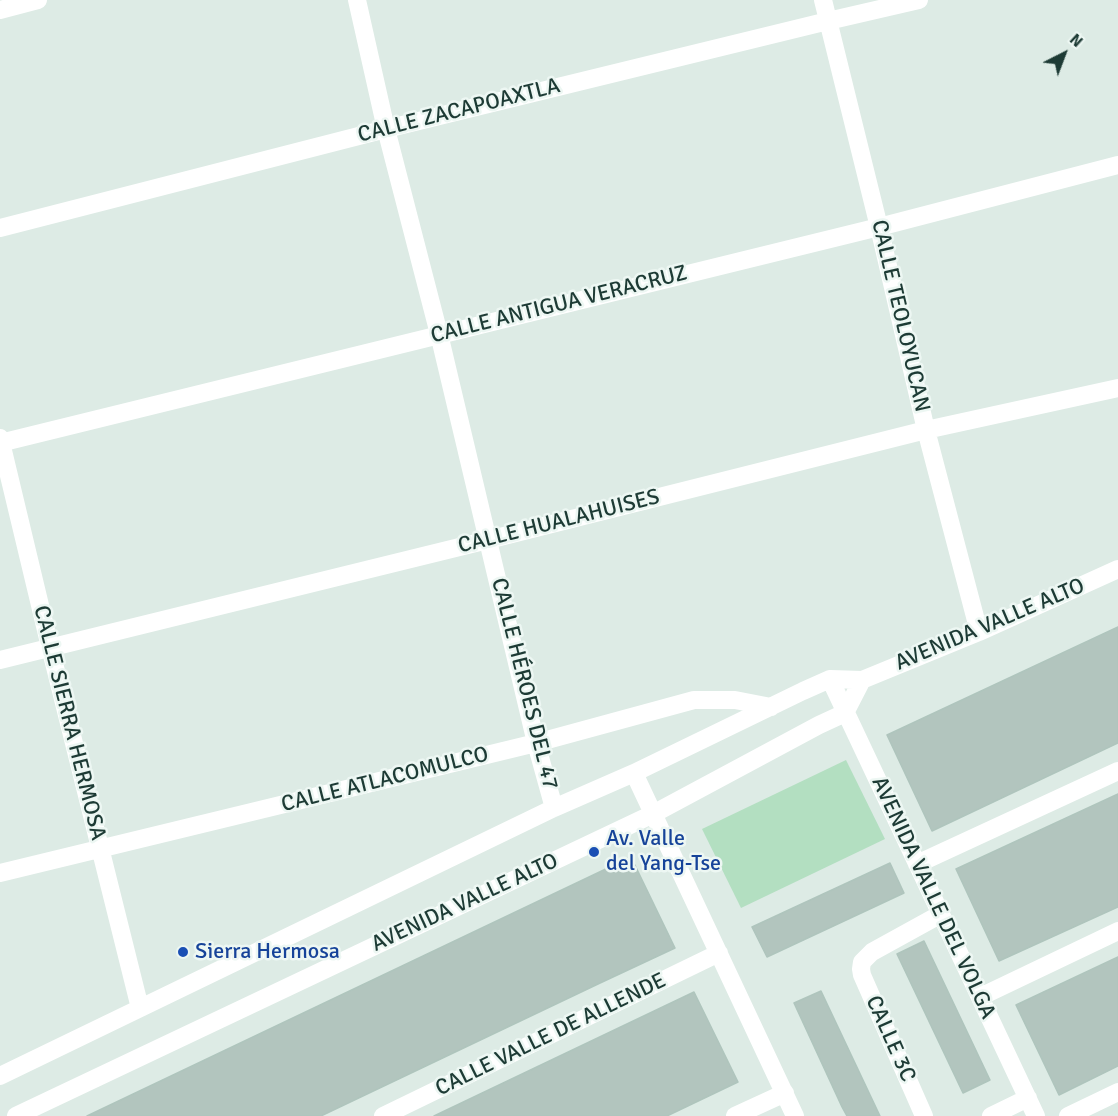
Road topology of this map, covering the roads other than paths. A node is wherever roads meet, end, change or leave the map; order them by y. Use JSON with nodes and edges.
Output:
{"nodes":[{"id":1,"x":38,"y":0,"type":"edge"},
{"id":2,"x":357,"y":0,"type":"edge"},
{"id":3,"x":823,"y":0,"type":"edge"},
{"id":4,"x":919,"y":0,"type":"edge"},
{"id":5,"x":0,"y":10,"type":"edge"},
{"id":6,"x":828,"y":21,"type":"junction"},
{"id":7,"x":386,"y":129,"type":"junction"},
{"id":8,"x":1118,"y":165,"type":"edge"},
{"id":9,"x":879,"y":227,"type":"junction"},
{"id":10,"x":0,"y":228,"type":"edge"},
{"id":11,"x":439,"y":334,"type":"junction"},
{"id":12,"x":1118,"y":388,"type":"edge"},
{"id":13,"x":926,"y":430,"type":"junction"},
{"id":14,"x":0,"y":441,"type":"edge"},
{"id":15,"x":488,"y":540,"type":"junction"},
{"id":16,"x":1118,"y":569,"type":"edge"},
{"id":17,"x":979,"y":632,"type":"junction"},
{"id":18,"x":50,"y":647,"type":"junction"},
{"id":19,"x":0,"y":660,"type":"edge"},
{"id":20,"x":830,"y":680,"type":"junction"},
{"id":21,"x":862,"y":680,"type":"junction"},
{"id":22,"x":771,"y":707,"type":"junction"},
{"id":23,"x":846,"y":713,"type":"junction"},
{"id":24,"x":536,"y":743,"type":"junction"},
{"id":25,"x":1118,"y":771,"type":"edge"},
{"id":26,"x":634,"y":773,"type":"junction"},
{"id":27,"x":554,"y":808,"type":"junction"},
{"id":28,"x":653,"y":814,"type":"junction"},
{"id":29,"x":100,"y":848,"type":"junction"},
{"id":30,"x":917,"y":864,"type":"junction"},
{"id":31,"x":0,"y":873,"type":"edge"},
{"id":32,"x":941,"y":914,"type":"junction"},
{"id":33,"x":1118,"y":932,"type":"edge"},
{"id":34,"x":719,"y":954,"type":"junction"},
{"id":35,"x":980,"y":997,"type":"junction"},
{"id":36,"x":140,"y":1008,"type":"junction"},
{"id":37,"x":0,"y":1076,"type":"edge"},
{"id":38,"x":1118,"y":1092,"type":"edge"},
{"id":39,"x":785,"y":1093,"type":"junction"},
{"id":40,"x":1028,"y":1098,"type":"junction"},
{"id":41,"x":16,"y":1116,"type":"edge"},
{"id":42,"x":383,"y":1116,"type":"edge"},
{"id":43,"x":735,"y":1116,"type":"edge"},
{"id":44,"x":795,"y":1116,"type":"edge"},
{"id":45,"x":924,"y":1116,"type":"edge"},
{"id":46,"x":991,"y":1116,"type":"edge"},
{"id":47,"x":1036,"y":1116,"type":"edge"},
{"id":48,"x":1068,"y":1116,"type":"edge"}],
"edges":[{"from":1,"to":5,"type":"street"},
{"from":2,"to":7,"type":"street","name":"CALLE HÉROES DEL 47"},
{"from":3,"to":6,"type":"street","name":"CALLE TEOLOYUCAN"},
{"from":4,"to":6,"type":"street","name":"CALLE ZACAPOAXTLA"},
{"from":6,"to":7,"type":"street","name":"CALLE ZACAPOAXTLA"},
{"from":6,"to":9,"type":"street","name":"CALLE TEOLOYUCAN"},
{"from":7,"to":10,"type":"street","name":"CALLE ZACAPOAXTLA"},
{"from":7,"to":11,"type":"street","name":"CALLE HÉROES DEL 47"},
{"from":8,"to":9,"type":"street","name":"CALLE ANTIGUA VERACRUZ"},
{"from":9,"to":11,"type":"street","name":"CALLE ANTIGUA VERACRUZ"},
{"from":9,"to":13,"type":"street","name":"CALLE TEOLOYUCAN"},
{"from":11,"to":14,"type":"street","name":"CALLE ANTIGUA VERACRUZ"},
{"from":11,"to":15,"type":"street","name":"CALLE HÉROES DEL 47"},
{"from":12,"to":13,"type":"street","name":"CALLE HUALAHUISES"},
{"from":13,"to":15,"type":"street","name":"CALLE HUALAHUISES"},
{"from":13,"to":17,"type":"street","name":"CALLE TEOLOYUCAN"},
{"from":14,"to":18,"type":"street","name":"CALLE SIERRA HERMOSA"},
{"from":15,"to":18,"type":"street","name":"CALLE HUALAHUISES"},
{"from":15,"to":24,"type":"street","name":"CALLE HÉROES DEL 47"},
{"from":16,"to":17,"type":"street","name":"AVENIDA VALLE ALTO"},
{"from":17,"to":21,"type":"street","name":"AVENIDA VALLE ALTO"},
{"from":18,"to":19,"type":"street","name":"CALLE HUALAHUISES"},
{"from":18,"to":29,"type":"street","name":"CALLE SIERRA HERMOSA"},
{"from":20,"to":21,"type":"street","name":"AVENIDA VALLE ALTO"},
{"from":20,"to":22,"type":"street","name":"AVENIDA VALLE ALTO"},
{"from":20,"to":23,"type":"street","name":"AVENIDA VALLE DEL VOLGA"},
{"from":21,"to":23,"type":"street"},
{"from":22,"to":24,"type":"street","name":"CALLE ATLACOMULCO"},
{"from":22,"to":26,"type":"street","name":"AVENIDA VALLE ALTO"},
{"from":23,"to":28,"type":"street","name":"AVENIDA VALLE ALTO"},
{"from":23,"to":30,"type":"street","name":"AVENIDA VALLE DEL VOLGA"},
{"from":24,"to":27,"type":"street","name":"CALLE HÉROES DEL 47"},
{"from":24,"to":29,"type":"street","name":"CALLE ATLACOMULCO"},
{"from":25,"to":30,"type":"street"},
{"from":26,"to":27,"type":"street","name":"AVENIDA VALLE ALTO"},
{"from":26,"to":28,"type":"street"},
{"from":27,"to":36,"type":"street","name":"AVENIDA VALLE ALTO"},
{"from":28,"to":34,"type":"street"},
{"from":28,"to":41,"type":"street","name":"AVENIDA VALLE ALTO"},
{"from":29,"to":31,"type":"street","name":"CALLE ATLACOMULCO"},
{"from":29,"to":36,"type":"street","name":"CALLE SIERRA HERMOSA"},
{"from":30,"to":32,"type":"street","name":"AVENIDA VALLE DEL VOLGA"},
{"from":32,"to":35,"type":"street","name":"AVENIDA VALLE DEL VOLGA"},
{"from":32,"to":45,"type":"street","name":"CALLE 3C"},
{"from":33,"to":35,"type":"street"},
{"from":34,"to":39,"type":"street"},
{"from":34,"to":42,"type":"street","name":"CALLE VALLE DE ALLENDE"},
{"from":35,"to":40,"type":"street","name":"AVENIDA VALLE DEL VOLGA"},
{"from":36,"to":37,"type":"street","name":"AVENIDA VALLE ALTO"},
{"from":38,"to":48,"type":"street"},
{"from":39,"to":43,"type":"street"},
{"from":39,"to":44,"type":"street"},
{"from":40,"to":46,"type":"street"},
{"from":40,"to":47,"type":"street","name":"AVENIDA VALLE DEL VOLGA"}]}
